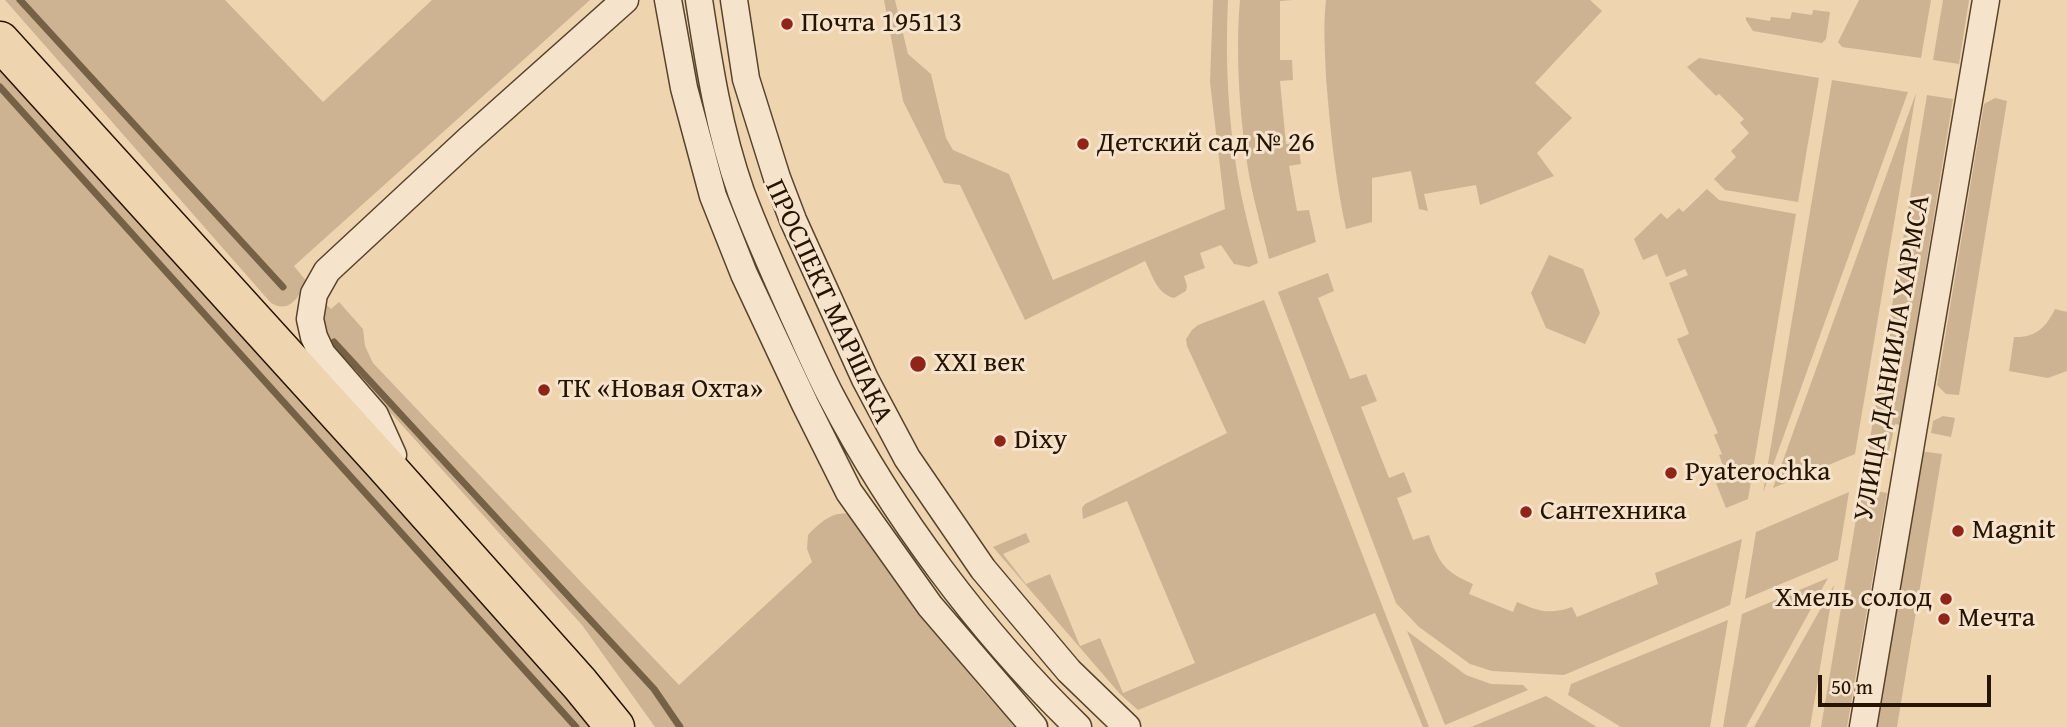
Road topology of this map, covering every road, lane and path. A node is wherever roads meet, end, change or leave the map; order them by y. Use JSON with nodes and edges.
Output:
{"nodes":[{"id":1,"x":625,"y":0,"type":"edge"},
{"id":2,"x":668,"y":0,"type":"edge"},
{"id":3,"x":699,"y":0,"type":"edge"},
{"id":4,"x":734,"y":0,"type":"edge"},
{"id":5,"x":1986,"y":0,"type":"edge"},
{"id":6,"x":0,"y":41,"type":"edge"},
{"id":7,"x":393,"y":454,"type":"dead end"},
{"id":8,"x":615,"y":727,"type":"edge"},
{"id":9,"x":1034,"y":727,"type":"edge"},
{"id":10,"x":1077,"y":727,"type":"edge"},
{"id":11,"x":1127,"y":727,"type":"edge"},
{"id":12,"x":1863,"y":727,"type":"edge"}],
"edges":[{"from":1,"to":7,"type":"street"},
{"from":2,"to":9,"type":"street"},
{"from":3,"to":10,"type":"street","name":"ПРОСПЕКТ МАРШАКА"},
{"from":4,"to":11,"type":"street"},
{"from":5,"to":12,"type":"street","name":"УЛИЦА ДАНИИЛА ХАРМСА"},
{"from":6,"to":8,"type":"main road"}]}
